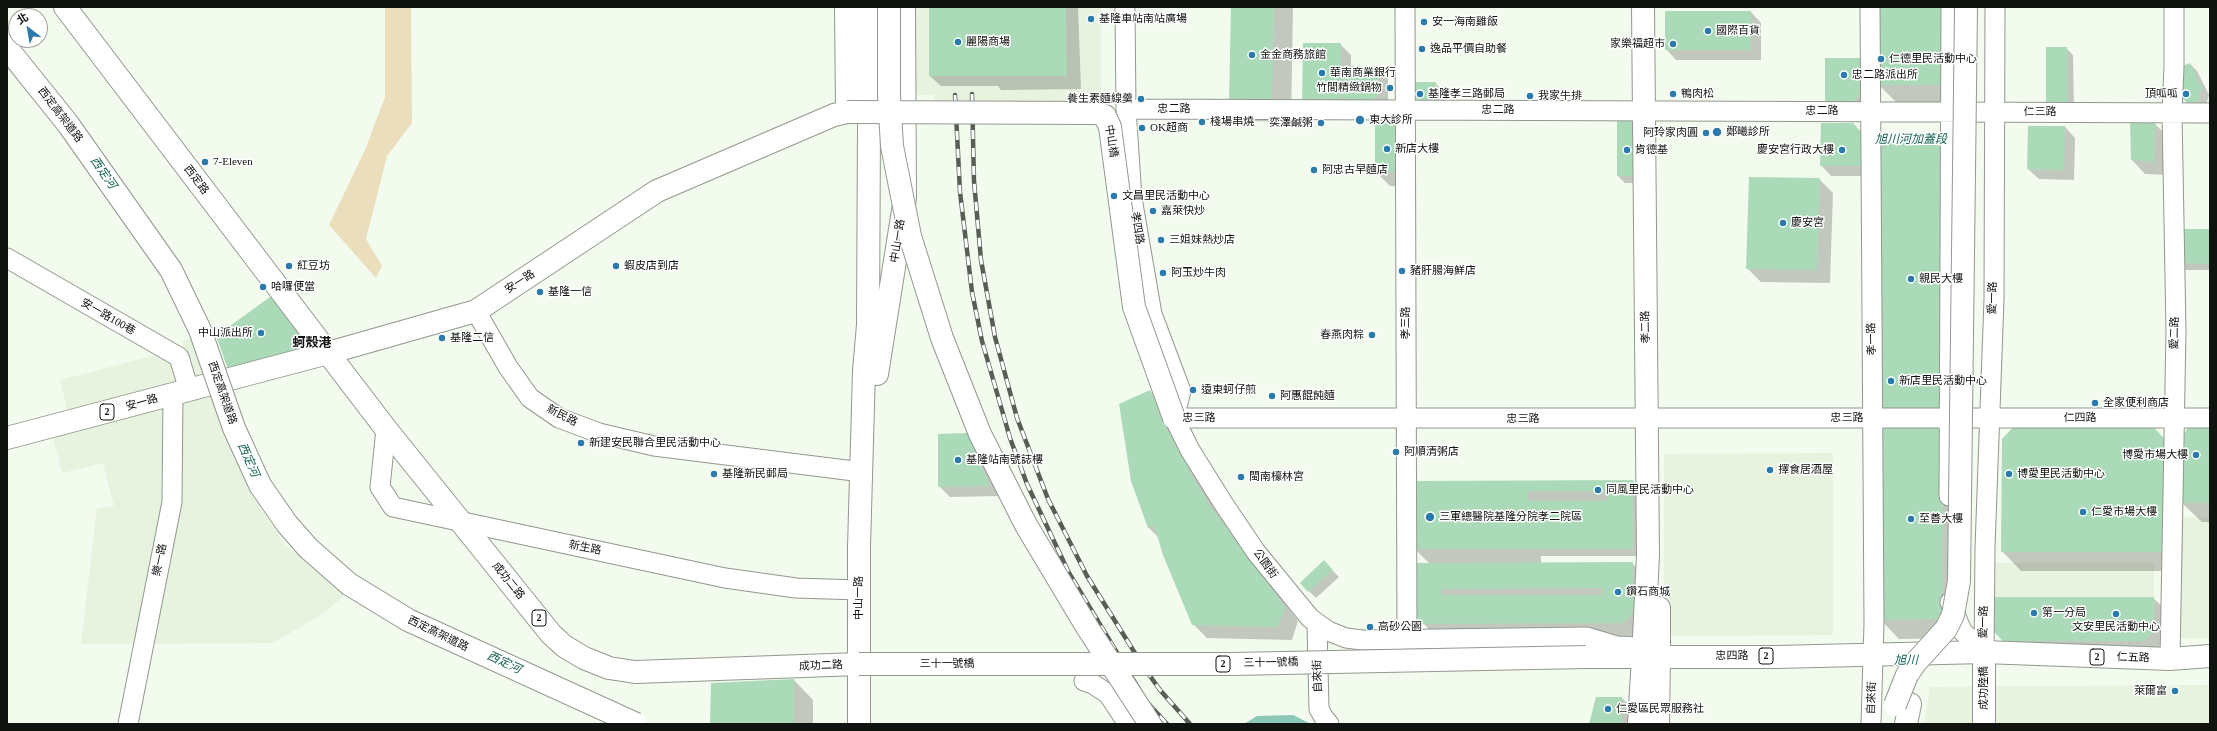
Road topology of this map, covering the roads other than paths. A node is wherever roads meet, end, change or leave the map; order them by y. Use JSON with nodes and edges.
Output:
{"nodes":[{"id":1,"x":65,"y":7,"type":"edge"},
{"id":2,"x":846,"y":7,"type":"edge"},
{"id":3,"x":866,"y":7,"type":"edge"},
{"id":4,"x":889,"y":7,"type":"edge"},
{"id":5,"x":904,"y":7,"type":"edge"},
{"id":6,"x":1125,"y":7,"type":"edge"},
{"id":7,"x":1405,"y":7,"type":"edge"},
{"id":8,"x":1643,"y":7,"type":"edge"},
{"id":9,"x":1654,"y":7,"type":"edge"},
{"id":10,"x":1870,"y":7,"type":"edge"},
{"id":11,"x":1951,"y":7,"type":"edge"},
{"id":12,"x":1966,"y":7,"type":"edge"},
{"id":13,"x":1976,"y":7,"type":"edge"},
{"id":14,"x":1995,"y":7,"type":"edge"},
{"id":15,"x":2174,"y":7,"type":"edge"},
{"id":16,"x":7,"y":48,"type":"edge"},
{"id":17,"x":1126,"y":109,"type":"junction"},
{"id":18,"x":1406,"y":110,"type":"junction"},
{"id":19,"x":1870,"y":110,"type":"junction"},
{"id":20,"x":1649,"y":111,"type":"junction"},
{"id":21,"x":1949,"y":111,"type":"junction"},
{"id":22,"x":1994,"y":111,"type":"junction"},
{"id":23,"x":847,"y":112,"type":"junction"},
{"id":24,"x":2172,"y":113,"type":"junction"},
{"id":25,"x":2210,"y":113,"type":"edge"},
{"id":26,"x":792,"y":134,"type":"joint"},
{"id":27,"x":7,"y":258,"type":"edge"},
{"id":28,"x":476,"y":311,"type":"junction"},
{"id":29,"x":328,"y":353,"type":"junction"},
{"id":30,"x":199,"y":387,"type":"junction"},
{"id":31,"x":2173,"y":417,"type":"junction"},
{"id":32,"x":1174,"y":418,"type":"junction"},
{"id":33,"x":1873,"y":418,"type":"junction"},
{"id":34,"x":1949,"y":418,"type":"junction"},
{"id":35,"x":1989,"y":418,"type":"junction"},
{"id":36,"x":2210,"y":418,"type":"edge"},
{"id":37,"x":1406,"y":419,"type":"junction"},
{"id":38,"x":1652,"y":419,"type":"junction"},
{"id":39,"x":386,"y":429,"type":"junction"},
{"id":40,"x":7,"y":438,"type":"edge"},
{"id":41,"x":862,"y":472,"type":"junction"},
{"id":42,"x":461,"y":523,"type":"junction"},
{"id":43,"x":859,"y":590,"type":"junction"},
{"id":44,"x":1317,"y":624,"type":"junction"},
{"id":45,"x":1407,"y":639,"type":"junction"},
{"id":46,"x":1984,"y":652,"type":"junction"},
{"id":47,"x":1648,"y":653,"type":"junction"},
{"id":48,"x":2210,"y":656,"type":"edge"},
{"id":49,"x":1586,"y":657,"type":"joint"},
{"id":50,"x":2170,"y":659,"type":"junction"},
{"id":51,"x":1875,"y":660,"type":"junction"},
{"id":52,"x":859,"y":664,"type":"junction"},
{"id":53,"x":1084,"y":681,"type":"dead end"},
{"id":54,"x":1649,"y":694,"type":"junction"},
{"id":55,"x":128,"y":724,"type":"edge"},
{"id":56,"x":636,"y":724,"type":"edge"},
{"id":57,"x":859,"y":724,"type":"edge"},
{"id":58,"x":1128,"y":724,"type":"edge"},
{"id":59,"x":1150,"y":724,"type":"edge"},
{"id":60,"x":1330,"y":724,"type":"edge"},
{"id":61,"x":1639,"y":724,"type":"edge"},
{"id":62,"x":1658,"y":724,"type":"edge"},
{"id":63,"x":1871,"y":724,"type":"edge"},
{"id":64,"x":1892,"y":724,"type":"edge"},
{"id":65,"x":1906,"y":724,"type":"edge"},
{"id":66,"x":1984,"y":724,"type":"edge"}],
"edges":[{"from":1,"to":29,"type":"main road","name":"西定路"},
{"from":2,"to":23,"type":"main road"},
{"from":3,"to":41,"type":"main road","name":"中山一路"},
{"from":4,"to":59,"type":"main road","bridge":true},
{"from":5,"to":41,"type":"main road","name":"中山一路"},
{"from":6,"to":17,"type":"street","name":"孝四路"},
{"from":7,"to":18,"type":"street","name":"孝三路"},
{"from":8,"to":20,"type":"main road","name":"孝二路"},
{"from":9,"to":20,"type":"main road","name":"孝二路"},
{"from":10,"to":19,"type":"street","name":"孝一路"},
{"from":11,"to":21,"type":"street","name":"愛一路"},
{"from":12,"to":64,"type":"main road","bridge":true},
{"from":13,"to":65,"type":"main road"},
{"from":14,"to":22,"type":"street","name":"愛一路"},
{"from":15,"to":24,"type":"street","name":"愛二路"},
{"from":16,"to":56,"type":"main road","name":"西定高架道路","bridge":true},
{"from":17,"to":18,"type":"street","name":"忠二路"},
{"from":17,"to":32,"type":"street","name":"孝四路"},
{"from":18,"to":20,"type":"street","name":"忠二路"},
{"from":18,"to":37,"type":"street","name":"孝三路"},
{"from":19,"to":20,"type":"street","name":"忠二路"},
{"from":19,"to":21,"type":"street","name":"仁三路"},
{"from":19,"to":33,"type":"street","name":"孝一路"},
{"from":20,"to":38,"type":"main road","name":"孝二路"},
{"from":21,"to":22,"type":"street","name":"仁三路"},
{"from":21,"to":34,"type":"street","name":"愛一路"},
{"from":22,"to":24,"type":"street","name":"仁三路"},
{"from":22,"to":35,"type":"street","name":"愛一路"},
{"from":23,"to":26,"type":"main road","name":"中山橋"},
{"from":23,"to":32,"type":"main road","name":"中山橋","bridge":true},
{"from":24,"to":25,"type":"street","name":"仁三路"},
{"from":24,"to":31,"type":"street","name":"愛二路"},
{"from":26,"to":28,"type":"main road","name":"安一路"},
{"from":27,"to":30,"type":"street","name":"安一路100巷"},
{"from":28,"to":29,"type":"main road","name":"安一路"},
{"from":28,"to":41,"type":"street","name":"新民路"},
{"from":29,"to":30,"type":"main road","name":"安一路","number":"2"},
{"from":29,"to":39,"type":"main road","name":"成功二路","number":"2"},
{"from":30,"to":40,"type":"main road","name":"安一路","number":"2"},
{"from":30,"to":55,"type":"street","name":"樂一路"},
{"from":31,"to":35,"type":"street","name":"仁四路"},
{"from":31,"to":36,"type":"street","name":"仁四路"},
{"from":31,"to":50,"type":"street","name":"愛二路"},
{"from":32,"to":37,"type":"street","name":"忠三路"},
{"from":32,"to":44,"type":"street","name":"公園街"},
{"from":33,"to":34,"type":"street","name":"忠三路"},
{"from":33,"to":38,"type":"street","name":"忠三路"},
{"from":33,"to":51,"type":"street","name":"孝一路"},
{"from":34,"to":35,"type":"street","name":"仁四路"},
{"from":34,"to":46,"type":"street","name":"愛一路"},
{"from":35,"to":46,"type":"street","name":"愛一路"},
{"from":37,"to":38,"type":"street","name":"忠三路"},
{"from":37,"to":45,"type":"street","name":"孝三路"},
{"from":38,"to":47,"type":"main road","name":"孝二路"},
{"from":39,"to":42,"type":"main road","name":"成功二路","number":"2"},
{"from":39,"to":42,"type":"street","name":"新生路"},
{"from":41,"to":43,"type":"main road","name":"中山一路"},
{"from":42,"to":43,"type":"street","name":"新生路"},
{"from":42,"to":52,"type":"main road","name":"成功二路","number":"2"},
{"from":43,"to":52,"type":"main road","name":"中山一路"},
{"from":44,"to":45,"type":"street","name":"公園街"},
{"from":44,"to":60,"type":"street","name":"自來街"},
{"from":45,"to":47,"type":"street","name":"忠四路"},
{"from":46,"to":50,"type":"main road","name":"仁五路","number":"2"},
{"from":46,"to":51,"type":"main road","number":"2"},
{"from":46,"to":66,"type":"main road","name":"成功陸橋"},
{"from":47,"to":49,"type":"main road","name":"忠四路","number":"2"},
{"from":47,"to":51,"type":"main road","name":"忠四路","number":"2"},
{"from":47,"to":54,"type":"main road","name":"孝二路"},
{"from":48,"to":50,"type":"main road","name":"仁五路","number":"2"},
{"from":49,"to":52,"type":"main road","name":"三十一號橋","number":"2","bridge":true},
{"from":51,"to":63,"type":"street","name":"自來街"},
{"from":52,"to":57,"type":"main road","name":"中山一路"},
{"from":53,"to":58,"type":"street"},
{"from":54,"to":61,"type":"main road"},
{"from":54,"to":62,"type":"main road"}]}
